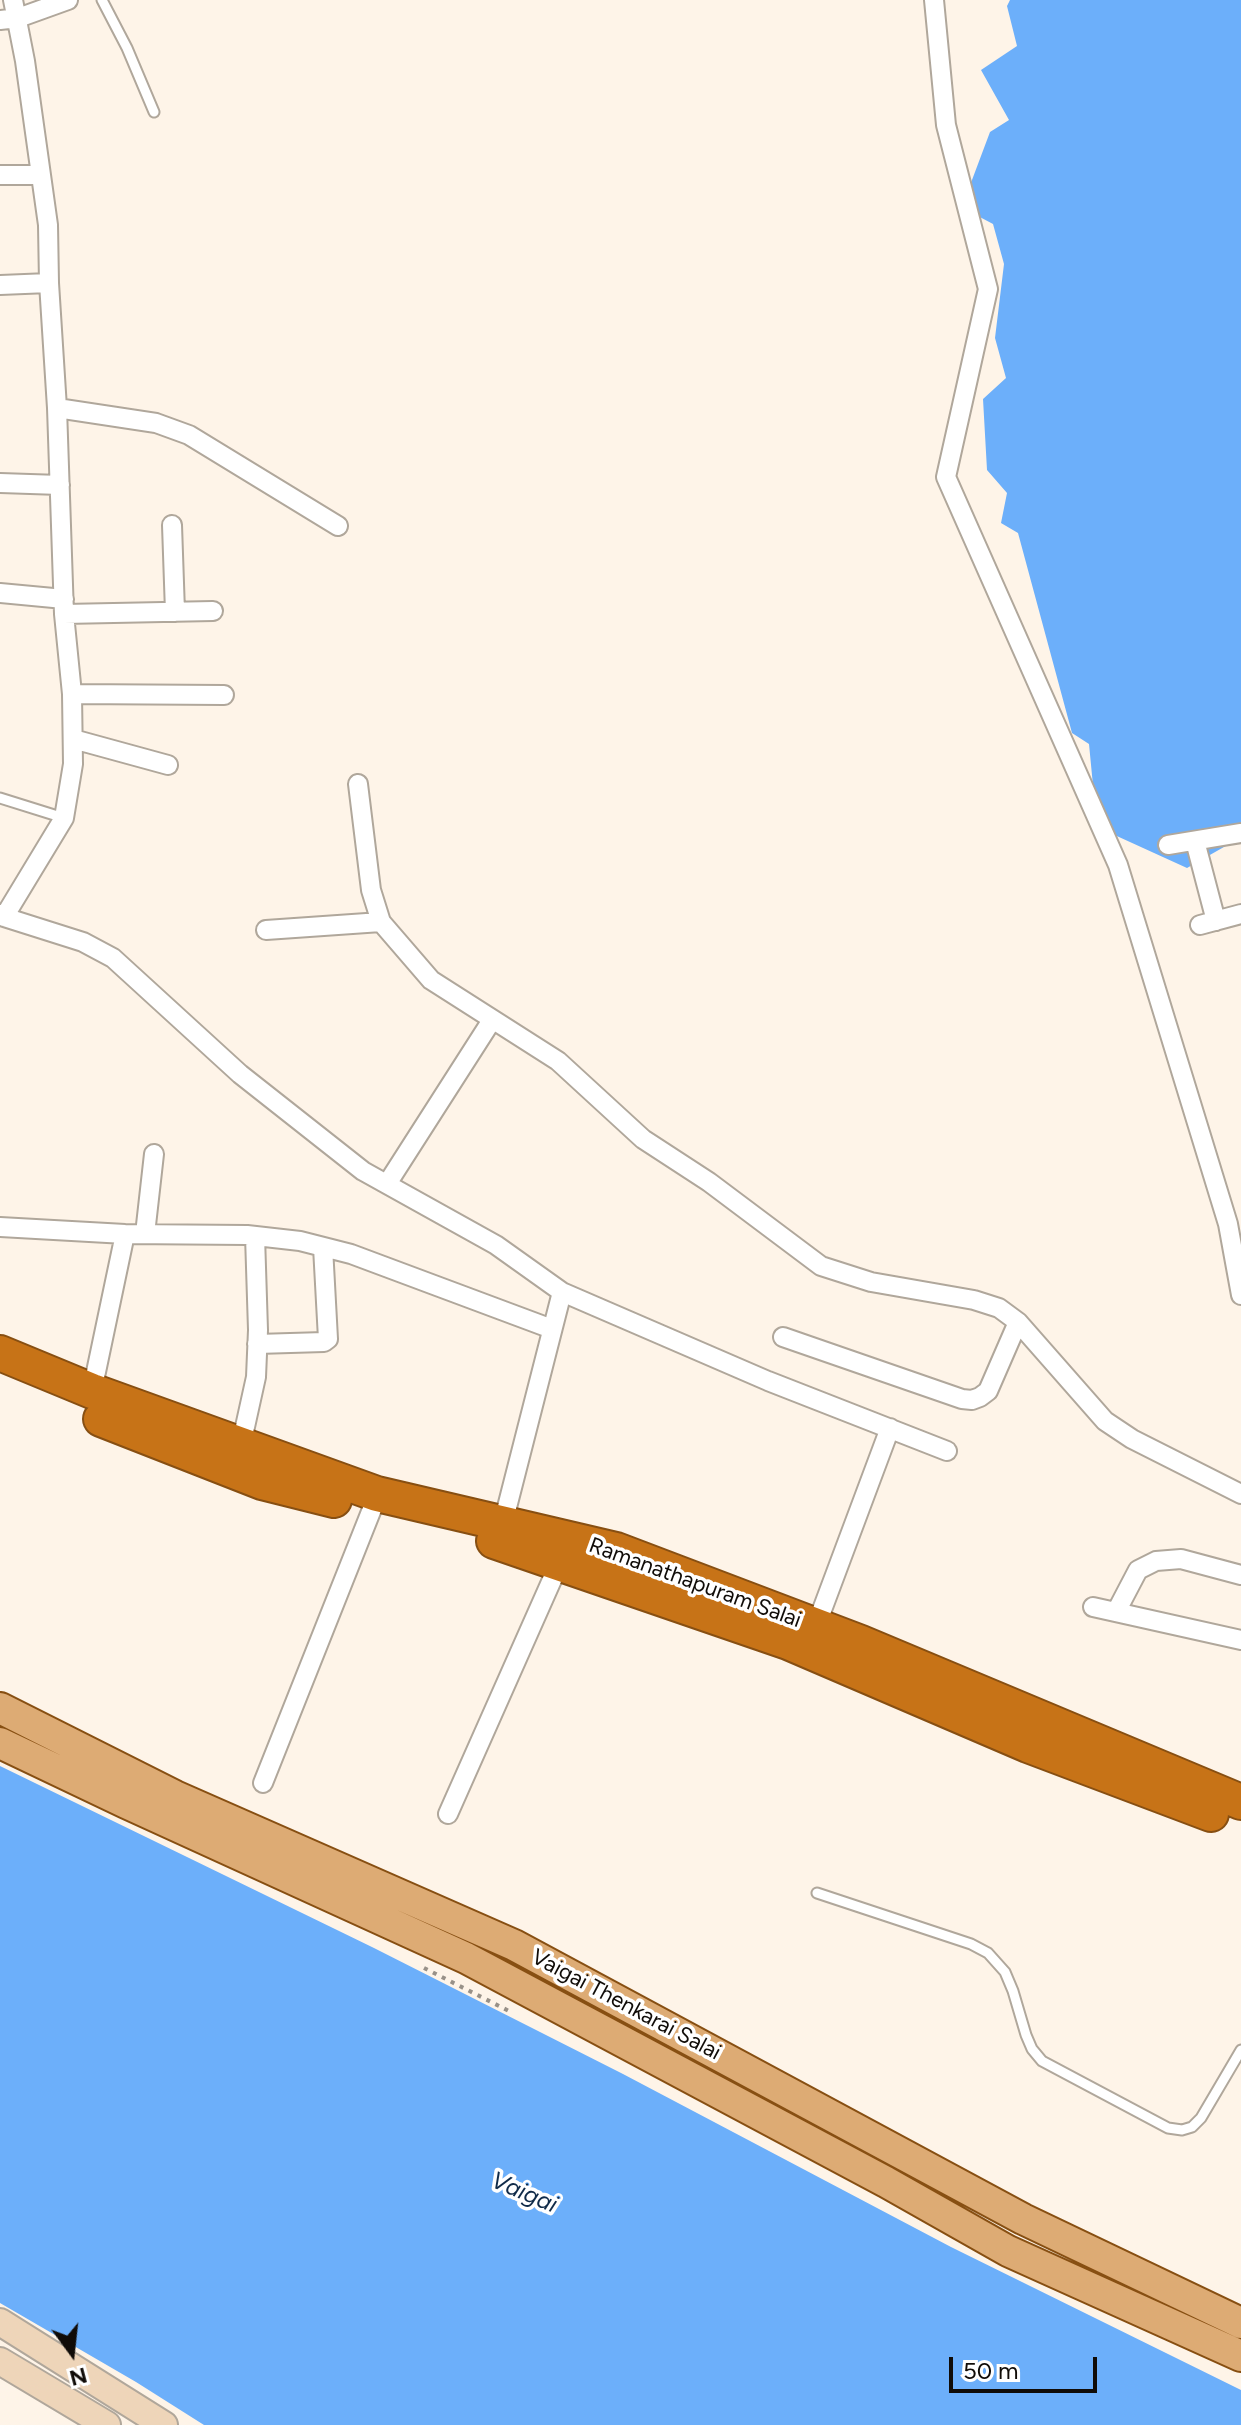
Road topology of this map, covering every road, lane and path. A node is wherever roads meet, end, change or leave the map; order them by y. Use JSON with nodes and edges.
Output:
{"nodes":[{"id":1,"x":68,"y":0,"type":"edge"},
{"id":2,"x":102,"y":0,"type":"edge"},
{"id":3,"x":934,"y":0,"type":"edge"},
{"id":4,"x":10,"y":13,"type":"edge"},
{"id":5,"x":154,"y":112,"type":"dead end"},
{"id":6,"x":0,"y":175,"type":"edge"},
{"id":7,"x":40,"y":175,"type":"junction"},
{"id":8,"x":49,"y":283,"type":"junction"},
{"id":9,"x":0,"y":285,"type":"edge"},
{"id":10,"x":57,"y":408,"type":"junction"},
{"id":11,"x":0,"y":483,"type":"edge"},
{"id":12,"x":60,"y":485,"type":"junction"},
{"id":13,"x":172,"y":525,"type":"dead end"},
{"id":14,"x":338,"y":526,"type":"dead end"},
{"id":15,"x":0,"y":593,"type":"edge"},
{"id":16,"x":64,"y":607,"type":"junction"},
{"id":17,"x":213,"y":611,"type":"dead end"},
{"id":18,"x":175,"y":612,"type":"junction"},
{"id":19,"x":72,"y":694,"type":"junction"},
{"id":20,"x":224,"y":695,"type":"dead end"},
{"id":21,"x":73,"y":739,"type":"junction"},
{"id":22,"x":168,"y":765,"type":"dead end"},
{"id":23,"x":358,"y":784,"type":"dead end"},
{"id":24,"x":0,"y":798,"type":"edge"},
{"id":25,"x":64,"y":818,"type":"junction"},
{"id":26,"x":1241,"y":833,"type":"edge"},
{"id":27,"x":1195,"y":841,"type":"junction"},
{"id":28,"x":1168,"y":845,"type":"dead end"},
{"id":29,"x":1241,"y":914,"type":"edge"},
{"id":30,"x":1,"y":918,"type":"edge"},
{"id":31,"x":381,"y":922,"type":"junction"},
{"id":32,"x":266,"y":930,"type":"dead end"},
{"id":33,"x":492,"y":1020,"type":"junction"},
{"id":34,"x":154,"y":1154,"type":"dead end"},
{"id":35,"x":387,"y":1184,"type":"junction"},
{"id":36,"x":0,"y":1227,"type":"edge"},
{"id":37,"x":125,"y":1234,"type":"junction"},
{"id":38,"x":145,"y":1234,"type":"junction"},
{"id":39,"x":255,"y":1236,"type":"junction"},
{"id":40,"x":323,"y":1247,"type":"junction"},
{"id":41,"x":562,"y":1292,"type":"junction"},
{"id":42,"x":1241,"y":1295,"type":"edge"},
{"id":43,"x":1018,"y":1322,"type":"junction"},
{"id":44,"x":552,"y":1329,"type":"junction"},
{"id":45,"x":783,"y":1337,"type":"dead end"},
{"id":46,"x":257,"y":1344,"type":"junction"},
{"id":47,"x":0,"y":1353,"type":"edge"},
{"id":48,"x":0,"y":1379,"type":"edge"},
{"id":49,"x":92,"y":1391,"type":"junction"},
{"id":50,"x":890,"y":1428,"type":"junction"},
{"id":51,"x":241,"y":1445,"type":"junction"},
{"id":52,"x":947,"y":1451,"type":"dead end"},
{"id":53,"x":1241,"y":1494,"type":"edge"},
{"id":54,"x":372,"y":1509,"type":"junction"},
{"id":55,"x":503,"y":1523,"type":"junction"},
{"id":56,"x":559,"y":1564,"type":"junction"},
{"id":57,"x":1241,"y":1575,"type":"edge"},
{"id":58,"x":1093,"y":1607,"type":"dead end"},
{"id":59,"x":1116,"y":1612,"type":"junction"},
{"id":60,"x":816,"y":1626,"type":"junction"},
{"id":61,"x":1241,"y":1640,"type":"edge"},
{"id":62,"x":0,"y":1708,"type":"edge"},
{"id":63,"x":0,"y":1743,"type":"edge"},
{"id":64,"x":263,"y":1783,"type":"dead end"},
{"id":65,"x":1241,"y":1802,"type":"edge"},
{"id":66,"x":448,"y":1814,"type":"dead end"},
{"id":67,"x":1241,"y":1825,"type":"edge"},
{"id":68,"x":817,"y":1893,"type":"dead end"},
{"id":69,"x":1241,"y":2050,"type":"edge"},
{"id":70,"x":0,"y":2322,"type":"edge"},
{"id":71,"x":1241,"y":2323,"type":"edge"},
{"id":72,"x":1241,"y":2356,"type":"edge"},
{"id":73,"x":0,"y":2361,"type":"edge"},
{"id":74,"x":107,"y":2425,"type":"edge"},
{"id":75,"x":164,"y":2425,"type":"edge"}],
"edges":[{"from":1,"to":4,"type":"street"},
{"from":2,"to":5,"type":"lane"},
{"from":3,"to":42,"type":"street"},
{"from":4,"to":7,"type":"street"},
{"from":6,"to":7,"type":"street"},
{"from":7,"to":8,"type":"street"},
{"from":8,"to":9,"type":"street"},
{"from":8,"to":10,"type":"street"},
{"from":10,"to":12,"type":"street"},
{"from":10,"to":14,"type":"street"},
{"from":11,"to":12,"type":"street"},
{"from":12,"to":16,"type":"street"},
{"from":13,"to":18,"type":"street"},
{"from":15,"to":16,"type":"street"},
{"from":16,"to":18,"type":"street"},
{"from":16,"to":19,"type":"street"},
{"from":17,"to":18,"type":"street"},
{"from":19,"to":20,"type":"street"},
{"from":19,"to":21,"type":"street"},
{"from":21,"to":22,"type":"street"},
{"from":21,"to":25,"type":"street"},
{"from":23,"to":31,"type":"street"},
{"from":24,"to":25,"type":"lane"},
{"from":25,"to":30,"type":"street"},
{"from":26,"to":27,"type":"street"},
{"from":27,"to":28,"type":"street"},
{"from":27,"to":29,"type":"street"},
{"from":30,"to":35,"type":"street"},
{"from":31,"to":32,"type":"street"},
{"from":31,"to":33,"type":"street"},
{"from":33,"to":35,"type":"street"},
{"from":33,"to":43,"type":"street"},
{"from":34,"to":38,"type":"street"},
{"from":35,"to":41,"type":"street"},
{"from":36,"to":37,"type":"street"},
{"from":37,"to":38,"type":"street"},
{"from":37,"to":49,"type":"street"},
{"from":38,"to":39,"type":"street"},
{"from":39,"to":40,"type":"street"},
{"from":39,"to":46,"type":"street"},
{"from":40,"to":44,"type":"street"},
{"from":40,"to":46,"type":"street"},
{"from":41,"to":44,"type":"street"},
{"from":41,"to":50,"type":"street"},
{"from":43,"to":45,"type":"street"},
{"from":43,"to":53,"type":"street"},
{"from":44,"to":55,"type":"street"},
{"from":46,"to":51,"type":"street"},
{"from":47,"to":49,"type":"highway","name":"Ramanathapuram Salai"},
{"from":48,"to":54,"type":"highway","name":"Ramanathapuram Salai"},
{"from":49,"to":51,"type":"highway","name":"Ramanathapuram Salai"},
{"from":50,"to":52,"type":"street"},
{"from":50,"to":60,"type":"street"},
{"from":51,"to":55,"type":"highway","name":"Ramanathapuram Salai"},
{"from":54,"to":56,"type":"highway","name":"Ramanathapuram Salai"},
{"from":54,"to":64,"type":"street"},
{"from":55,"to":60,"type":"highway","name":"Ramanathapuram Salai"},
{"from":56,"to":66,"type":"street"},
{"from":56,"to":67,"type":"highway","name":"Ramanathapuram Salai"},
{"from":57,"to":59,"type":"street"},
{"from":58,"to":59,"type":"street"},
{"from":59,"to":61,"type":"street"},
{"from":60,"to":65,"type":"highway","name":"Ramanathapuram Salai"},
{"from":62,"to":71,"type":"main road","name":"Vaigai Thenkarai Salai"},
{"from":63,"to":72,"type":"main road","name":"Vaigai Thenkarai Salai"},
{"from":68,"to":69,"type":"lane"},
{"from":70,"to":75,"type":"street"},
{"from":73,"to":74,"type":"street"}]}
